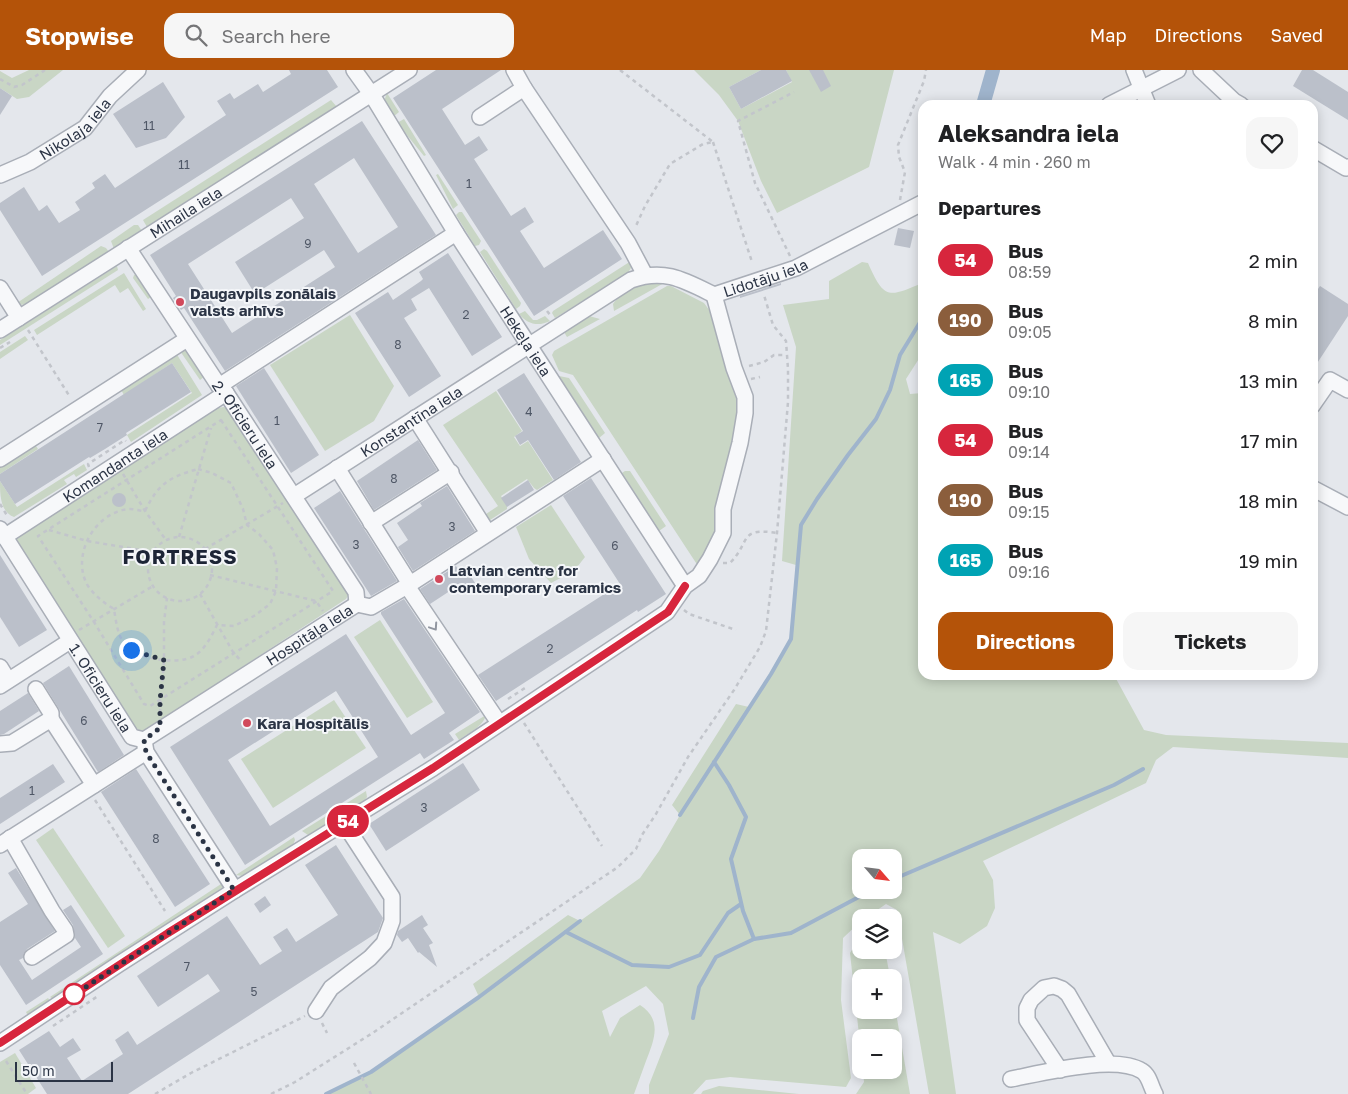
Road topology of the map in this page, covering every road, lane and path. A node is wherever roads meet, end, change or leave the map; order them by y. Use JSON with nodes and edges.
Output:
{"nodes":[{"id":1,"x":45,"y":70,"type":"edge"},
{"id":2,"x":138,"y":70,"type":"edge"},
{"id":3,"x":354,"y":70,"type":"edge"},
{"id":4,"x":409,"y":70,"type":"edge"},
{"id":5,"x":514,"y":70,"type":"edge"},
{"id":6,"x":620,"y":70,"type":"edge"},
{"id":7,"x":926,"y":70,"type":"edge"},
{"id":8,"x":1134,"y":70,"type":"edge"},
{"id":9,"x":1178,"y":70,"type":"edge"},
{"id":10,"x":1201,"y":70,"type":"edge"},
{"id":11,"x":0,"y":79,"type":"edge"},
{"id":12,"x":524,"y":88,"type":"junction"},
{"id":13,"x":1140,"y":89,"type":"junction"},
{"id":14,"x":794,"y":92,"type":"dead end"},
{"id":15,"x":372,"y":95,"type":"junction"},
{"id":16,"x":1119,"y":100,"type":"edge"},
{"id":17,"x":1146,"y":100,"type":"edge"},
{"id":18,"x":1233,"y":100,"type":"edge"},
{"id":19,"x":480,"y":117,"type":"dead end"},
{"id":20,"x":713,"y":142,"type":"junction"},
{"id":21,"x":1318,"y":152,"type":"edge"},
{"id":22,"x":1348,"y":167,"type":"edge"},
{"id":23,"x":0,"y":175,"type":"edge"},
{"id":24,"x":918,"y":205,"type":"edge"},
{"id":25,"x":897,"y":216,"type":"junction"},
{"id":26,"x":456,"y":233,"type":"junction"},
{"id":27,"x":628,"y":243,"type":"junction"},
{"id":28,"x":128,"y":248,"type":"junction"},
{"id":29,"x":752,"y":262,"type":"dead end"},
{"id":30,"x":796,"y":268,"type":"junction"},
{"id":31,"x":645,"y":275,"type":"junction"},
{"id":32,"x":0,"y":288,"type":"edge"},
{"id":33,"x":714,"y":295,"type":"junction"},
{"id":34,"x":764,"y":295,"type":"dead end"},
{"id":35,"x":23,"y":324,"type":"junction"},
{"id":36,"x":36,"y":325,"type":"dead end"},
{"id":37,"x":0,"y":330,"type":"edge"},
{"id":38,"x":21,"y":335,"type":"dead end"},
{"id":39,"x":14,"y":339,"type":"dead end"},
{"id":40,"x":188,"y":339,"type":"junction"},
{"id":41,"x":528,"y":345,"type":"junction"},
{"id":42,"x":0,"y":348,"type":"edge"},
{"id":43,"x":786,"y":355,"type":"junction"},
{"id":44,"x":751,"y":366,"type":"dead end"},
{"id":45,"x":222,"y":389,"type":"junction"},
{"id":46,"x":1348,"y":390,"type":"edge"},
{"id":47,"x":1318,"y":397,"type":"edge"},
{"id":48,"x":78,"y":409,"type":"junction"},
{"id":49,"x":415,"y":418,"type":"junction"},
{"id":50,"x":211,"y":427,"type":"junction"},
{"id":51,"x":105,"y":449,"type":"dead end"},
{"id":52,"x":112,"y":458,"type":"junction"},
{"id":53,"x":0,"y":459,"type":"edge"},
{"id":54,"x":603,"y":459,"type":"junction"},
{"id":55,"x":337,"y":468,"type":"junction"},
{"id":56,"x":198,"y":470,"type":"junction"},
{"id":57,"x":451,"y":472,"type":"junction"},
{"id":58,"x":126,"y":480,"type":"junction"},
{"id":59,"x":1318,"y":491,"type":"edge"},
{"id":60,"x":294,"y":496,"type":"junction"},
{"id":61,"x":278,"y":506,"type":"junction"},
{"id":62,"x":1348,"y":507,"type":"edge"},
{"id":63,"x":145,"y":511,"type":"junction"},
{"id":64,"x":371,"y":523,"type":"junction"},
{"id":65,"x":247,"y":524,"type":"junction"},
{"id":66,"x":48,"y":530,"type":"junction"},
{"id":67,"x":2,"y":533,"type":"edge"},
{"id":68,"x":777,"y":533,"type":"junction"},
{"id":69,"x":488,"y":534,"type":"junction"},
{"id":70,"x":179,"y":537,"type":"junction"},
{"id":71,"x":166,"y":540,"type":"junction"},
{"id":72,"x":87,"y":541,"type":"junction"},
{"id":73,"x":205,"y":550,"type":"junction"},
{"id":74,"x":153,"y":552,"type":"junction"},
{"id":75,"x":710,"y":559,"type":"junction"},
{"id":76,"x":210,"y":575,"type":"junction"},
{"id":77,"x":409,"y":585,"type":"junction"},
{"id":78,"x":153,"y":586,"type":"junction"},
{"id":79,"x":685,"y":586,"type":"junction"},
{"id":80,"x":276,"y":591,"type":"junction"},
{"id":81,"x":200,"y":594,"type":"junction"},
{"id":82,"x":167,"y":598,"type":"junction"},
{"id":83,"x":316,"y":601,"type":"junction"},
{"id":84,"x":356,"y":604,"type":"junction"},
{"id":85,"x":674,"y":604,"type":"junction"},
{"id":86,"x":114,"y":609,"type":"junction"},
{"id":87,"x":329,"y":620,"type":"junction"},
{"id":88,"x":94,"y":622,"type":"junction"},
{"id":89,"x":217,"y":625,"type":"junction"},
{"id":90,"x":736,"y":630,"type":"dead end"},
{"id":91,"x":69,"y":639,"type":"junction"},
{"id":92,"x":233,"y":652,"type":"junction"},
{"id":93,"x":164,"y":660,"type":"junction"},
{"id":94,"x":250,"y":672,"type":"junction"},
{"id":95,"x":3,"y":678,"type":"edge"},
{"id":96,"x":36,"y":689,"type":"dead end"},
{"id":97,"x":160,"y":701,"type":"junction"},
{"id":98,"x":517,"y":711,"type":"junction"},
{"id":99,"x":51,"y":719,"type":"junction"},
{"id":100,"x":499,"y":723,"type":"junction"},
{"id":101,"x":160,"y":728,"type":"junction"},
{"id":102,"x":0,"y":744,"type":"edge"},
{"id":103,"x":145,"y":746,"type":"junction"},
{"id":104,"x":91,"y":786,"type":"junction"},
{"id":105,"x":344,"y":823,"type":"junction"},
{"id":106,"x":5,"y":842,"type":"edge"},
{"id":107,"x":602,"y":846,"type":"dead end"},
{"id":108,"x":234,"y":890,"type":"junction"},
{"id":109,"x":165,"y":911,"type":"dead end"},
{"id":110,"x":32,"y":957,"type":"dead end"},
{"id":111,"x":316,"y":1011,"type":"joint"},
{"id":112,"x":0,"y":1043,"type":"edge"},
{"id":113,"x":6,"y":1061,"type":"dead end"},
{"id":114,"x":354,"y":1063,"type":"dead end"},
{"id":115,"x":1108,"y":1064,"type":"junction"},
{"id":116,"x":1060,"y":1070,"type":"junction"},
{"id":117,"x":1011,"y":1079,"type":"dead end"},
{"id":118,"x":27,"y":1094,"type":"edge"},
{"id":119,"x":155,"y":1094,"type":"edge"},
{"id":120,"x":271,"y":1094,"type":"edge"},
{"id":121,"x":371,"y":1094,"type":"edge"},
{"id":122,"x":1154,"y":1094,"type":"edge"}],
"edges":[{"from":1,"to":11,"type":"path"},
{"from":2,"to":23,"type":"street","name":"Nikolaja iela"},
{"from":3,"to":15,"type":"street"},
{"from":4,"to":15,"type":"street","name":"Mihaila iela"},
{"from":5,"to":12,"type":"street"},
{"from":6,"to":20,"type":"path"},
{"from":7,"to":25,"type":"path"},
{"from":8,"to":13,"type":"street"},
{"from":9,"to":13,"type":"street"},
{"from":10,"to":18,"type":"street"},
{"from":12,"to":19,"type":"street"},
{"from":12,"to":27,"type":"street"},
{"from":13,"to":16,"type":"street"},
{"from":13,"to":17,"type":"street"},
{"from":14,"to":30,"type":"path"},
{"from":15,"to":26,"type":"street","name":"Hekeļa iela"},
{"from":15,"to":28,"type":"street","name":"Mihaila iela"},
{"from":20,"to":27,"type":"path"},
{"from":20,"to":29,"type":"path"},
{"from":21,"to":22,"type":"street"},
{"from":24,"to":25,"type":"street","name":"Lidotāju iela"},
{"from":25,"to":30,"type":"street","name":"Lidotāju iela"},
{"from":26,"to":41,"type":"street","name":"Hekeļa iela"},
{"from":26,"to":45,"type":"street","name":"Komandanta iela"},
{"from":27,"to":31,"type":"street"},
{"from":28,"to":35,"type":"street","name":"Mihaila iela"},
{"from":28,"to":40,"type":"street","name":"2. Oficieru iela"},
{"from":30,"to":33,"type":"street","name":"Lidotāju iela"},
{"from":31,"to":33,"type":"street","name":"Lidotāju iela"},
{"from":31,"to":41,"type":"street","name":"Lidotāju iela"},
{"from":32,"to":35,"type":"street"},
{"from":33,"to":75,"type":"street"},
{"from":34,"to":43,"type":"path"},
{"from":35,"to":36,"type":"path"},
{"from":35,"to":37,"type":"street","name":"Mihaila iela"},
{"from":35,"to":38,"type":"path"},
{"from":35,"to":48,"type":"path"},
{"from":39,"to":42,"type":"path"},
{"from":40,"to":45,"type":"street","name":"2. Oficieru iela"},
{"from":40,"to":48,"type":"street"},
{"from":41,"to":49,"type":"street","name":"Konstantīna iela"},
{"from":41,"to":54,"type":"street","name":"Hekeļa iela"},
{"from":43,"to":44,"type":"path"},
{"from":43,"to":68,"type":"path"},
{"from":45,"to":52,"type":"street","name":"Komandanta iela"},
{"from":45,"to":60,"type":"street","name":"2. Oficieru iela"},
{"from":46,"to":47,"type":"street"},
{"from":48,"to":53,"type":"street"},
{"from":49,"to":55,"type":"street","name":"Konstantīna iela"},
{"from":49,"to":57,"type":"street"},
{"from":50,"to":56,"type":"path"},
{"from":50,"to":58,"type":"path"},
{"from":50,"to":61,"type":"path"},
{"from":51,"to":52,"type":"path"},
{"from":52,"to":58,"type":"path"},
{"from":52,"to":67,"type":"street","name":"Komandanta iela"},
{"from":54,"to":69,"type":"street","name":"Hospitāļa iela"},
{"from":54,"to":79,"type":"street","name":"Hekeļa iela"},
{"from":55,"to":60,"type":"street","name":"Konstantīna iela"},
{"from":55,"to":64,"type":"street"},
{"from":56,"to":63,"type":"path"},
{"from":56,"to":65,"type":"path"},
{"from":56,"to":70,"type":"path"},
{"from":57,"to":64,"type":"street"},
{"from":57,"to":69,"type":"street"},
{"from":58,"to":63,"type":"path"},
{"from":58,"to":66,"type":"path"},
{"from":59,"to":62,"type":"street"},
{"from":60,"to":61,"type":"path"},
{"from":60,"to":84,"type":"street","name":"2. Oficieru iela"},
{"from":61,"to":65,"type":"path"},
{"from":61,"to":83,"type":"path"},
{"from":63,"to":71,"type":"path"},
{"from":63,"to":72,"type":"path"},
{"from":64,"to":77,"type":"street"},
{"from":65,"to":73,"type":"path"},
{"from":65,"to":80,"type":"path"},
{"from":66,"to":72,"type":"path"},
{"from":66,"to":88,"type":"path"},
{"from":67,"to":91,"type":"street","name":"1. Oficieru iela"},
{"from":68,"to":75,"type":"path"},
{"from":68,"to":120,"type":"path"},
{"from":69,"to":77,"type":"street","name":"Hospitāļa iela"},
{"from":70,"to":71,"type":"path"},
{"from":70,"to":73,"type":"path"},
{"from":71,"to":74,"type":"path"},
{"from":72,"to":74,"type":"path"},
{"from":72,"to":86,"type":"path"},
{"from":73,"to":76,"type":"path"},
{"from":74,"to":78,"type":"path"},
{"from":75,"to":79,"type":"street"},
{"from":76,"to":80,"type":"path"},
{"from":76,"to":81,"type":"path"},
{"from":77,"to":84,"type":"street","name":"Hospitāļa iela"},
{"from":77,"to":100,"type":"street","one_way":true},
{"from":78,"to":82,"type":"path"},
{"from":78,"to":86,"type":"path"},
{"from":79,"to":85,"type":"street"},
{"from":80,"to":83,"type":"path"},
{"from":80,"to":89,"type":"path"},
{"from":81,"to":82,"type":"path"},
{"from":81,"to":89,"type":"path"},
{"from":82,"to":93,"type":"path"},
{"from":83,"to":87,"type":"path"},
{"from":83,"to":92,"type":"path"},
{"from":84,"to":87,"type":"street","name":"Hospitāļa iela"},
{"from":85,"to":90,"type":"path"},
{"from":85,"to":98,"type":"street"},
{"from":86,"to":88,"type":"path"},
{"from":86,"to":93,"type":"path"},
{"from":87,"to":94,"type":"street","name":"Hospitāļa iela"},
{"from":88,"to":91,"type":"path"},
{"from":88,"to":97,"type":"path"},
{"from":89,"to":92,"type":"path"},
{"from":89,"to":93,"type":"path"},
{"from":91,"to":95,"type":"street"},
{"from":91,"to":103,"type":"street","name":"1. Oficieru iela"},
{"from":92,"to":94,"type":"path"},
{"from":92,"to":97,"type":"path"},
{"from":93,"to":97,"type":"path"},
{"from":94,"to":101,"type":"street","name":"Hospitāļa iela"},
{"from":96,"to":99,"type":"street"},
{"from":97,"to":101,"type":"path"},
{"from":98,"to":100,"type":"street"},
{"from":98,"to":107,"type":"path"},
{"from":99,"to":102,"type":"street"},
{"from":99,"to":104,"type":"street"},
{"from":100,"to":105,"type":"street"},
{"from":101,"to":103,"type":"street","name":"Hospitāļa iela"},
{"from":103,"to":104,"type":"street","name":"Hospitāļa iela"},
{"from":103,"to":108,"type":"street","name":"1. Oficieru iela"},
{"from":104,"to":106,"type":"street","name":"Hospitāļa iela"},
{"from":104,"to":109,"type":"path"},
{"from":105,"to":108,"type":"street"},
{"from":105,"to":111,"type":"street"},
{"from":106,"to":110,"type":"street"},
{"from":108,"to":112,"type":"street"},
{"from":111,"to":119,"type":"path"},
{"from":113,"to":118,"type":"path"},
{"from":114,"to":121,"type":"path"},
{"from":115,"to":116,"type":"street"},
{"from":115,"to":116,"type":"street"},
{"from":115,"to":122,"type":"street"},
{"from":116,"to":117,"type":"street"}]}
